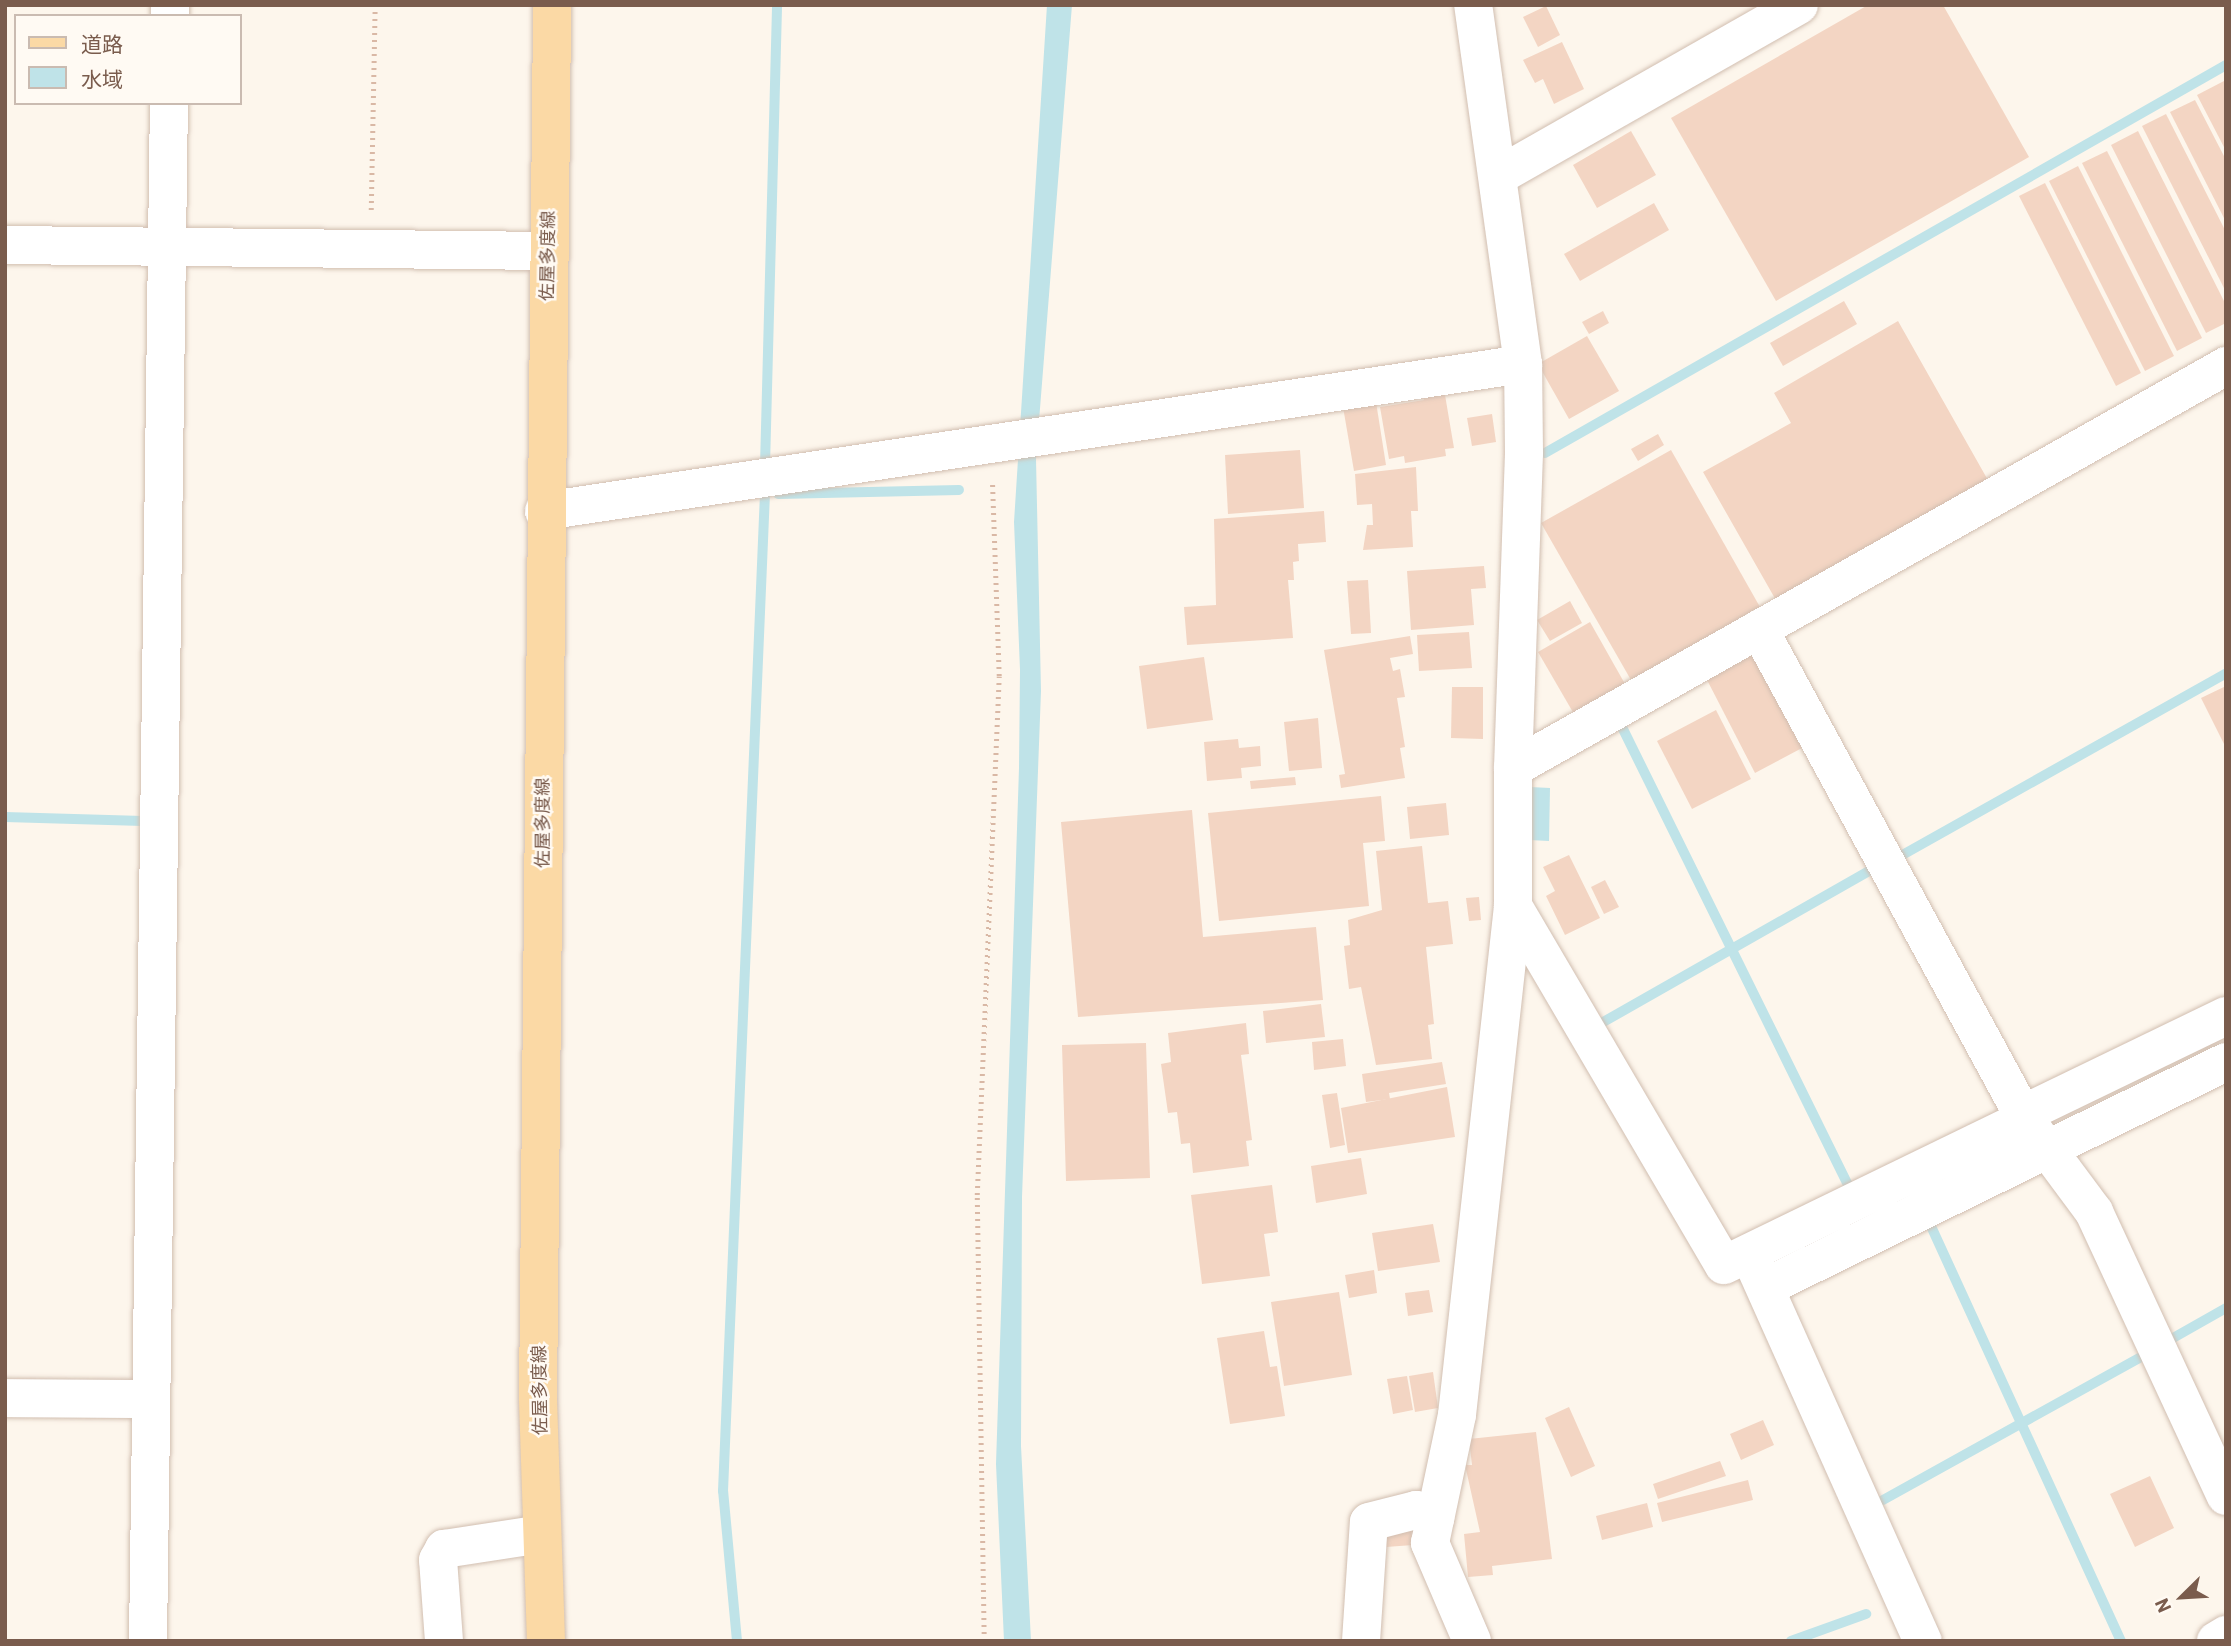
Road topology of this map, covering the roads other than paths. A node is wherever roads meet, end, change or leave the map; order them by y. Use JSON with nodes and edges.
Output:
{"nodes":[{"id":1,"x":552,"y":5,"type":"edge"},
{"id":2,"x":1473,"y":5,"type":"edge"},
{"id":3,"x":1799,"y":5,"type":"edge"},
{"id":4,"x":169,"y":105,"type":"edge"},
{"id":5,"x":1498,"y":176,"type":"junction"},
{"id":6,"x":5,"y":245,"type":"edge"},
{"id":7,"x":167,"y":246,"type":"junction"},
{"id":8,"x":547,"y":251,"type":"junction"},
{"id":9,"x":1522,"y":364,"type":"junction"},
{"id":10,"x":2226,"y":366,"type":"edge"},
{"id":11,"x":544,"y":511,"type":"junction"},
{"id":12,"x":1759,"y":629,"type":"junction"},
{"id":13,"x":1513,"y":768,"type":"junction"},
{"id":14,"x":1513,"y":906,"type":"junction"},
{"id":15,"x":2226,"y":1016,"type":"edge"},
{"id":16,"x":2226,"y":1062,"type":"edge"},
{"id":17,"x":2034,"y":1130,"type":"junction"},
{"id":18,"x":1757,"y":1269,"type":"junction"},
{"id":19,"x":5,"y":1398,"type":"edge"},
{"id":20,"x":151,"y":1399,"type":"junction"},
{"id":21,"x":2226,"y":1496,"type":"edge"},
{"id":22,"x":1435,"y":1518,"type":"junction"},
{"id":23,"x":542,"y":1534,"type":"junction"},
{"id":24,"x":2226,"y":1636,"type":"edge"},
{"id":25,"x":148,"y":1641,"type":"edge"},
{"id":26,"x":444,"y":1641,"type":"edge"},
{"id":27,"x":546,"y":1641,"type":"edge"},
{"id":28,"x":1361,"y":1641,"type":"edge"},
{"id":29,"x":1472,"y":1641,"type":"edge"},
{"id":30,"x":1923,"y":1641,"type":"edge"},
{"id":31,"x":2216,"y":1641,"type":"edge"}],
"edges":[{"from":1,"to":8,"type":"main road","name":"佐屋多度線"},
{"from":2,"to":5,"type":"street"},
{"from":3,"to":5,"type":"street"},
{"from":4,"to":7,"type":"street"},
{"from":5,"to":9,"type":"street"},
{"from":6,"to":7,"type":"street"},
{"from":7,"to":8,"type":"street"},
{"from":7,"to":20,"type":"street"},
{"from":8,"to":11,"type":"main road","name":"佐屋多度線"},
{"from":9,"to":11,"type":"street"},
{"from":9,"to":13,"type":"street"},
{"from":10,"to":12,"type":"street"},
{"from":11,"to":23,"type":"main road","name":"佐屋多度線"},
{"from":12,"to":13,"type":"street"},
{"from":12,"to":17,"type":"street"},
{"from":13,"to":14,"type":"street"},
{"from":14,"to":18,"type":"street"},
{"from":14,"to":22,"type":"street"},
{"from":15,"to":17,"type":"street"},
{"from":16,"to":17,"type":"street"},
{"from":17,"to":18,"type":"street"},
{"from":17,"to":21,"type":"street"},
{"from":18,"to":30,"type":"street"},
{"from":19,"to":20,"type":"street"},
{"from":20,"to":25,"type":"street"},
{"from":22,"to":28,"type":"street"},
{"from":22,"to":29,"type":"street"},
{"from":23,"to":26,"type":"street"},
{"from":23,"to":27,"type":"main road","name":"佐屋多度線"},
{"from":24,"to":31,"type":"street"}]}
